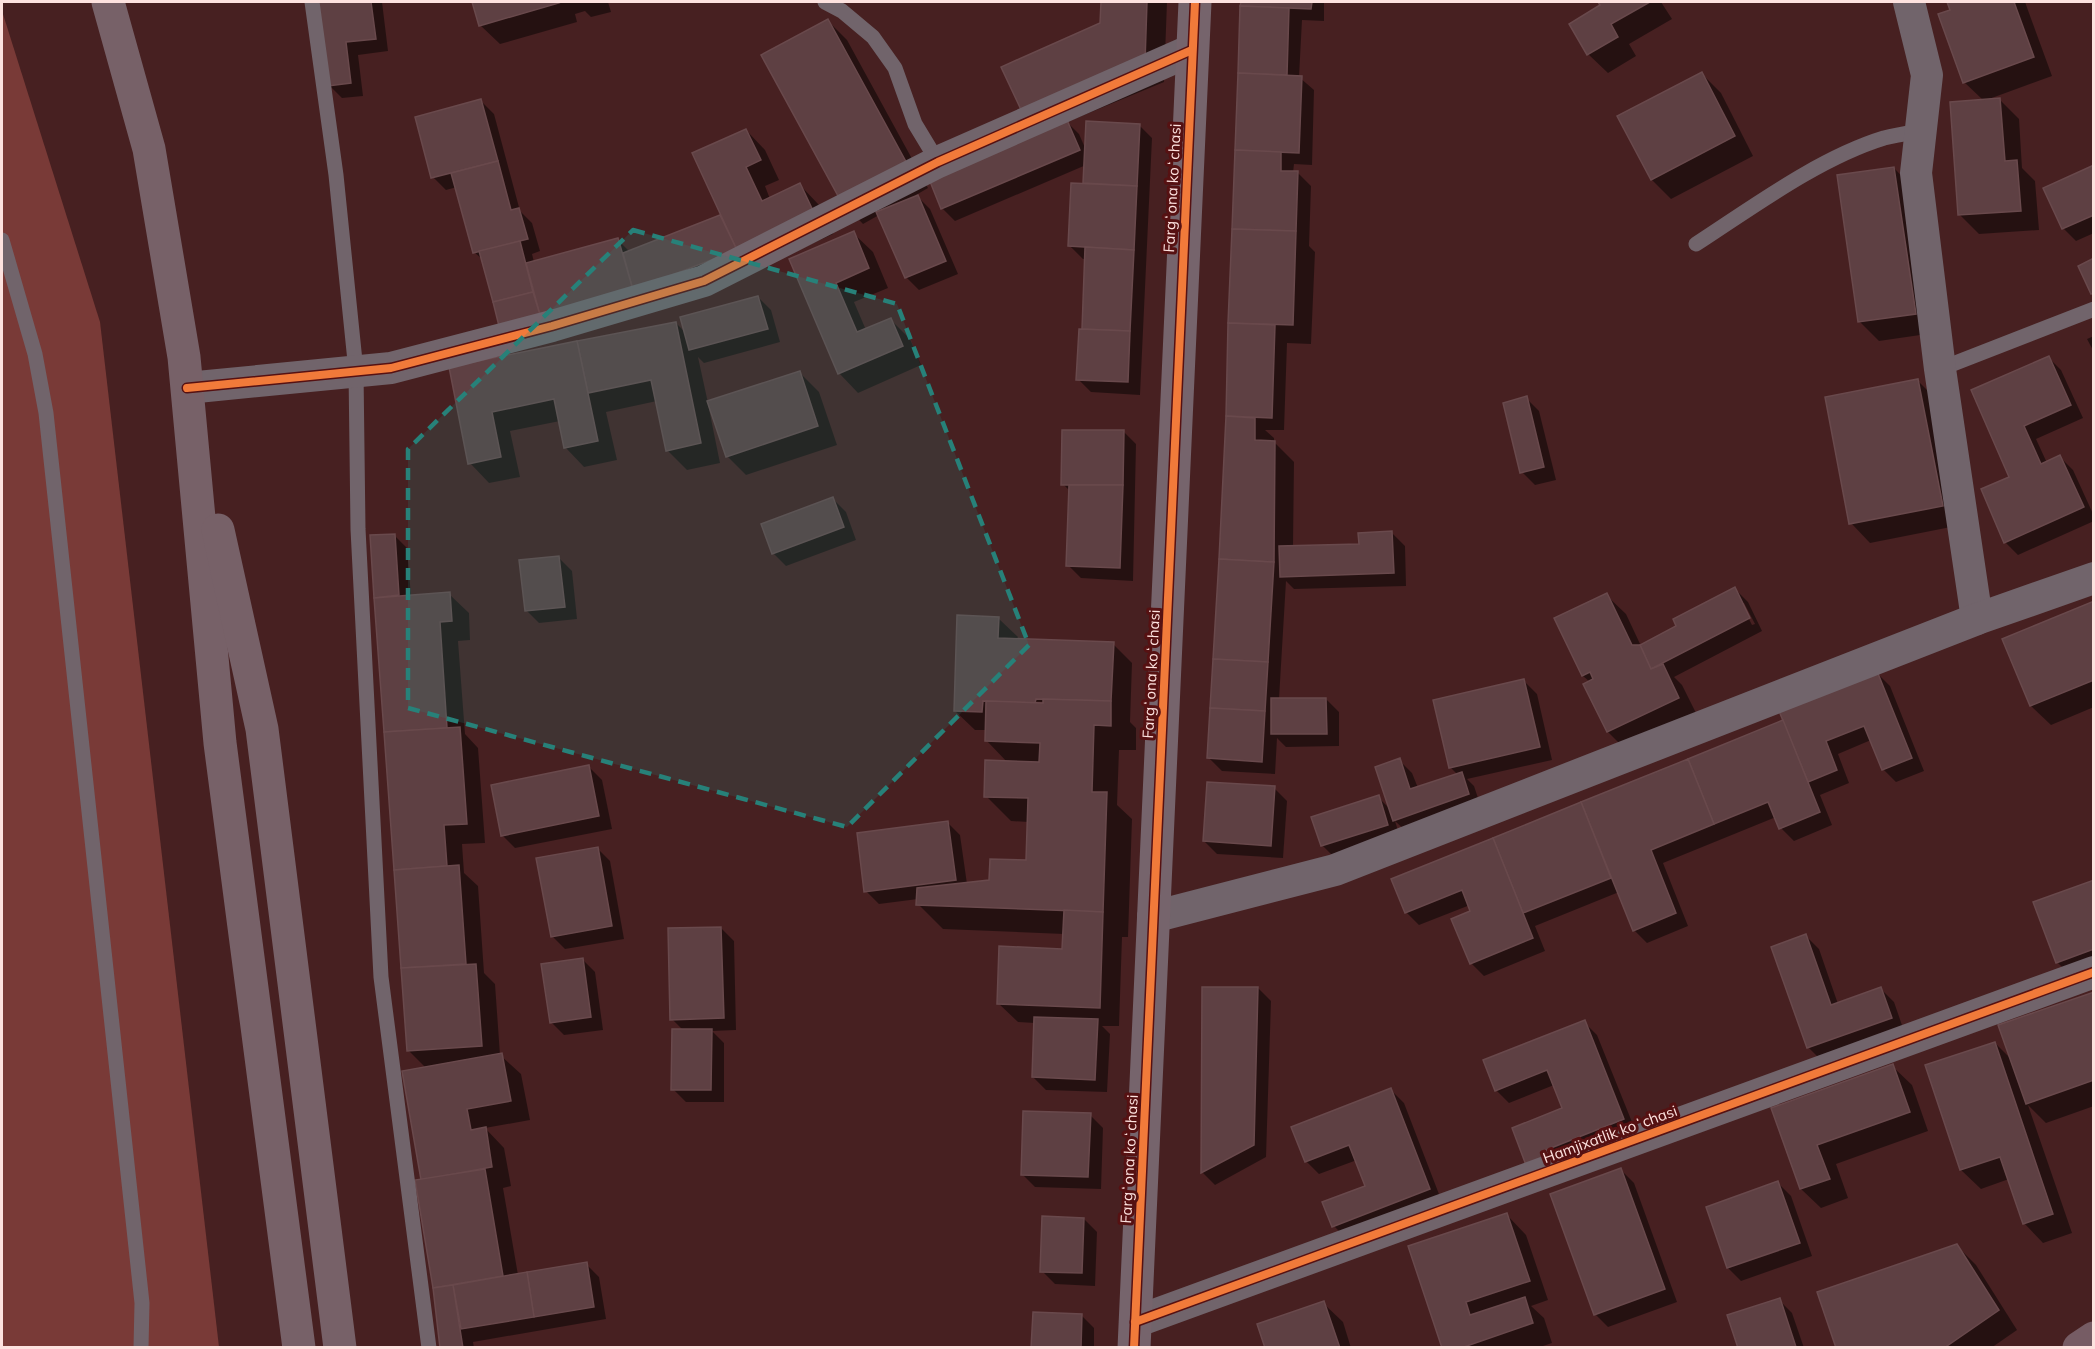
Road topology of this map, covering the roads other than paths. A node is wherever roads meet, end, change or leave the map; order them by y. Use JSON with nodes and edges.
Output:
{"nodes":[{"id":1,"x":108,"y":2,"type":"edge"},
{"id":2,"x":312,"y":2,"type":"edge"},
{"id":3,"x":825,"y":2,"type":"edge"},
{"id":4,"x":1195,"y":2,"type":"edge"},
{"id":5,"x":1909,"y":2,"type":"edge"},
{"id":6,"x":1192,"y":50,"type":"junction"},
{"id":7,"x":1921,"y":131,"type":"junction"},
{"id":8,"x":938,"y":162,"type":"junction"},
{"id":9,"x":2,"y":240,"type":"edge"},
{"id":10,"x":1696,"y":244,"type":"dead end"},
{"id":11,"x":2094,"y":309,"type":"edge"},
{"id":12,"x":1940,"y":369,"type":"junction"},
{"id":13,"x":356,"y":371,"type":"junction"},
{"id":14,"x":187,"y":388,"type":"junction"},
{"id":15,"x":2094,"y":578,"type":"edge"},
{"id":16,"x":1977,"y":619,"type":"junction"},
{"id":17,"x":1153,"y":917,"type":"junction"},
{"id":18,"x":2094,"y":972,"type":"edge"},
{"id":19,"x":1135,"y":1334,"type":"edge"},
{"id":20,"x":2094,"y":1338,"type":"edge"},
{"id":21,"x":141,"y":1347,"type":"edge"},
{"id":22,"x":299,"y":1347,"type":"edge"},
{"id":23,"x":340,"y":1347,"type":"edge"},
{"id":24,"x":429,"y":1347,"type":"edge"},
{"id":25,"x":2079,"y":1347,"type":"edge"}],
"edges":[{"from":1,"to":14,"type":"main road"},
{"from":2,"to":13,"type":"lane"},
{"from":3,"to":8,"type":"lane"},
{"from":4,"to":6,"type":"street","name":"Fargʻona koʻchasi"},
{"from":5,"to":7,"type":"street"},
{"from":6,"to":8,"type":"street"},
{"from":6,"to":17,"type":"street","name":"Fargʻona koʻchasi"},
{"from":7,"to":10,"type":"lane"},
{"from":7,"to":12,"type":"street"},
{"from":8,"to":13,"type":"street"},
{"from":9,"to":21,"type":"lane"},
{"from":11,"to":12,"type":"lane"},
{"from":12,"to":16,"type":"street"},
{"from":13,"to":14,"type":"street"},
{"from":13,"to":24,"type":"lane"},
{"from":14,"to":22,"type":"main road"},
{"from":14,"to":23,"type":"main road"},
{"from":15,"to":16,"type":"street"},
{"from":16,"to":17,"type":"street"},
{"from":17,"to":19,"type":"street","name":"Fargʻona koʻchasi"},
{"from":18,"to":19,"type":"street","name":"Hamjixatlik koʻchasi"},
{"from":20,"to":25,"type":"highway"}]}
